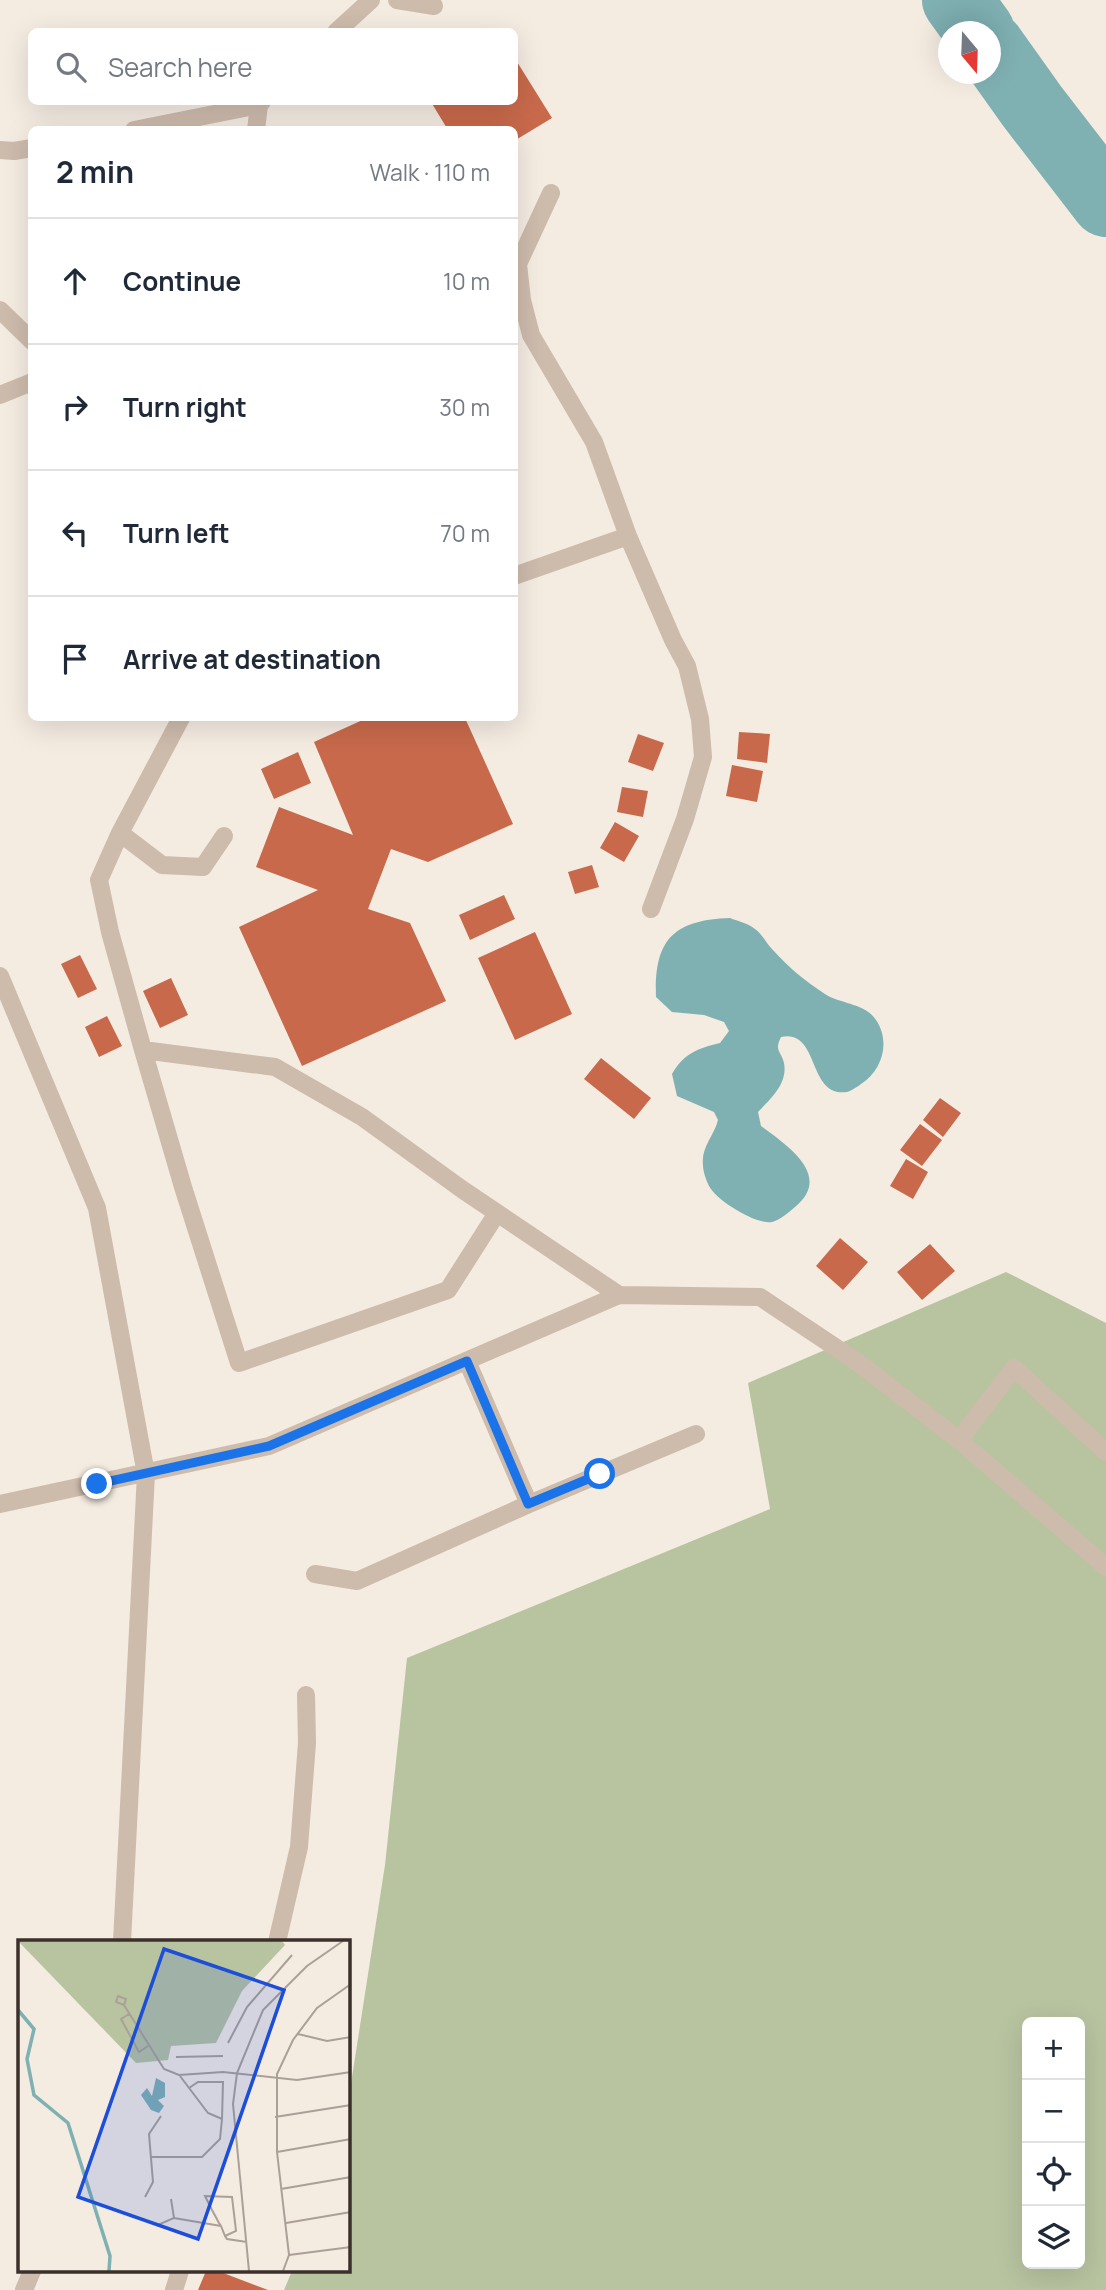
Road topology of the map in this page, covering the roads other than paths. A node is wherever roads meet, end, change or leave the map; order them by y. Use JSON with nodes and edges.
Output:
{"nodes":[{"id":1,"x":371,"y":0,"type":"edge"},
{"id":2,"x":397,"y":0,"type":"edge"},
{"id":3,"x":434,"y":6,"type":"dead end"},
{"id":4,"x":340,"y":28,"type":"edge"},
{"id":5,"x":252,"y":105,"type":"edge"},
{"id":6,"x":261,"y":105,"type":"edge"},
{"id":7,"x":153,"y":126,"type":"edge"},
{"id":8,"x":257,"y":126,"type":"edge"},
{"id":9,"x":28,"y":149,"type":"edge"},
{"id":10,"x":0,"y":150,"type":"edge"},
{"id":11,"x":551,"y":193,"type":"dead end"},
{"id":12,"x":0,"y":310,"type":"edge"},
{"id":13,"x":28,"y":337,"type":"edge"},
{"id":14,"x":28,"y":384,"type":"edge"},
{"id":15,"x":0,"y":395,"type":"edge"},
{"id":16,"x":628,"y":536,"type":"junction"},
{"id":17,"x":518,"y":575,"type":"edge"},
{"id":18,"x":179,"y":721,"type":"edge"},
{"id":19,"x":120,"y":833,"type":"junction"},
{"id":20,"x":225,"y":836,"type":"dead end"},
{"id":21,"x":651,"y":909,"type":"dead end"},
{"id":22,"x":0,"y":976,"type":"edge"},
{"id":23,"x":144,"y":1051,"type":"junction"},
{"id":24,"x":497,"y":1213,"type":"junction"},
{"id":25,"x":619,"y":1295,"type":"junction"},
{"id":26,"x":467,"y":1361,"type":"junction"},
{"id":27,"x":696,"y":1434,"type":"dead end"},
{"id":28,"x":959,"y":1440,"type":"junction"},
{"id":29,"x":1106,"y":1452,"type":"edge"},
{"id":30,"x":146,"y":1474,"type":"junction"},
{"id":31,"x":0,"y":1504,"type":"edge"},
{"id":32,"x":528,"y":1504,"type":"junction"},
{"id":33,"x":1106,"y":1567,"type":"edge"},
{"id":34,"x":315,"y":1574,"type":"dead end"},
{"id":35,"x":306,"y":1695,"type":"dead end"},
{"id":36,"x":122,"y":1940,"type":"edge"},
{"id":37,"x":277,"y":1940,"type":"edge"},
{"id":38,"x":32,"y":2272,"type":"edge"},
{"id":39,"x":180,"y":2272,"type":"edge"},
{"id":40,"x":24,"y":2290,"type":"edge"},
{"id":41,"x":173,"y":2290,"type":"edge"}],
"edges":[{"from":1,"to":4,"type":"street"},
{"from":2,"to":3,"type":"street"},
{"from":5,"to":7,"type":"street"},
{"from":6,"to":8,"type":"street"},
{"from":9,"to":10,"type":"street"},
{"from":11,"to":16,"type":"street"},
{"from":12,"to":13,"type":"street"},
{"from":14,"to":15,"type":"street"},
{"from":16,"to":17,"type":"street"},
{"from":16,"to":21,"type":"street"},
{"from":18,"to":19,"type":"street"},
{"from":19,"to":20,"type":"street"},
{"from":19,"to":23,"type":"street"},
{"from":22,"to":30,"type":"street"},
{"from":23,"to":24,"type":"street"},
{"from":23,"to":24,"type":"street"},
{"from":24,"to":25,"type":"street"},
{"from":25,"to":26,"type":"street"},
{"from":25,"to":28,"type":"street"},
{"from":26,"to":30,"type":"street"},
{"from":26,"to":32,"type":"street"},
{"from":27,"to":32,"type":"street"},
{"from":28,"to":29,"type":"street"},
{"from":28,"to":33,"type":"street"},
{"from":30,"to":31,"type":"street"},
{"from":30,"to":36,"type":"street"},
{"from":32,"to":34,"type":"street"},
{"from":35,"to":37,"type":"street"},
{"from":38,"to":40,"type":"street"},
{"from":39,"to":41,"type":"street"}]}
